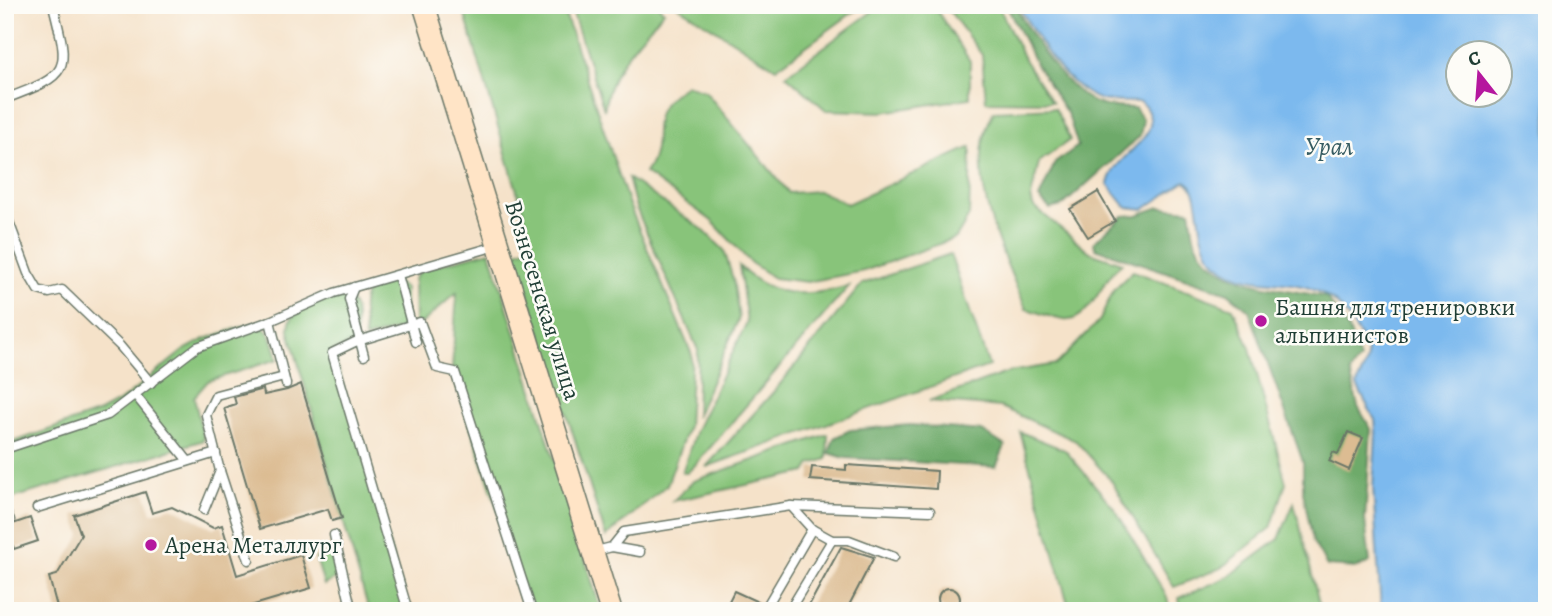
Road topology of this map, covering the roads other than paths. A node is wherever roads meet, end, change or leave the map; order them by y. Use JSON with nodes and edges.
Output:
{"nodes":[{"id":1,"x":52,"y":5,"type":"edge"},
{"id":2,"x":424,"y":5,"type":"edge"},
{"id":3,"x":5,"y":99,"type":"edge"},
{"id":4,"x":5,"y":211,"type":"edge"},
{"id":5,"x":499,"y":245,"type":"junction"},
{"id":6,"x":398,"y":275,"type":"junction"},
{"id":7,"x":354,"y":287,"type":"junction"},
{"id":8,"x":270,"y":321,"type":"junction"},
{"id":9,"x":411,"y":325,"type":"junction"},
{"id":10,"x":359,"y":340,"type":"junction"},
{"id":11,"x":416,"y":342,"type":"dead end"},
{"id":12,"x":364,"y":356,"type":"dead end"},
{"id":13,"x":151,"y":383,"type":"junction"},
{"id":14,"x":136,"y":396,"type":"junction"},
{"id":15,"x":5,"y":449,"type":"edge"},
{"id":16,"x":216,"y":453,"type":"junction"},
{"id":17,"x":188,"y":461,"type":"junction"},
{"id":18,"x":219,"y":471,"type":"junction"},
{"id":19,"x":791,"y":506,"type":"junction"},
{"id":20,"x":37,"y":508,"type":"dead end"},
{"id":21,"x":5,"y":509,"type":"edge"},
{"id":22,"x":204,"y":510,"type":"dead end"},
{"id":23,"x":930,"y":511,"type":"dead end"},
{"id":24,"x":10,"y":520,"type":"dead end"},
{"id":25,"x":813,"y":529,"type":"junction"},
{"id":26,"x":334,"y":535,"type":"dead end"},
{"id":27,"x":832,"y":540,"type":"junction"},
{"id":28,"x":602,"y":549,"type":"junction"},
{"id":29,"x":640,"y":552,"type":"dead end"},
{"id":30,"x":894,"y":557,"type":"dead end"},
{"id":31,"x":249,"y":560,"type":"dead end"},
{"id":32,"x":349,"y":607,"type":"edge"},
{"id":33,"x":327,"y":611,"type":"edge"},
{"id":34,"x":408,"y":611,"type":"edge"},
{"id":35,"x":531,"y":611,"type":"edge"},
{"id":36,"x":611,"y":611,"type":"edge"},
{"id":37,"x":764,"y":611,"type":"edge"},
{"id":38,"x":789,"y":611,"type":"edge"}],
"edges":[{"from":1,"to":3,"type":"lane"},
{"from":2,"to":5,"type":"main road","name":"Вознесенская улица"},
{"from":4,"to":13,"type":"lane"},
{"from":5,"to":6,"type":"lane"},
{"from":5,"to":28,"type":"main road","name":"Вознесенская улица"},
{"from":6,"to":7,"type":"lane"},
{"from":6,"to":9,"type":"lane"},
{"from":7,"to":8,"type":"lane"},
{"from":7,"to":10,"type":"lane"},
{"from":8,"to":13,"type":"lane"},
{"from":8,"to":16,"type":"lane"},
{"from":9,"to":10,"type":"lane"},
{"from":9,"to":11,"type":"lane"},
{"from":9,"to":35,"type":"lane"},
{"from":10,"to":12,"type":"lane"},
{"from":10,"to":34,"type":"lane"},
{"from":13,"to":14,"type":"lane"},
{"from":14,"to":15,"type":"lane"},
{"from":14,"to":17,"type":"lane"},
{"from":16,"to":17,"type":"lane"},
{"from":16,"to":18,"type":"lane"},
{"from":17,"to":20,"type":"lane"},
{"from":18,"to":22,"type":"lane"},
{"from":18,"to":31,"type":"lane"},
{"from":19,"to":23,"type":"lane"},
{"from":19,"to":25,"type":"lane"},
{"from":19,"to":28,"type":"lane"},
{"from":21,"to":24,"type":"lane"},
{"from":25,"to":27,"type":"lane"},
{"from":25,"to":37,"type":"lane"},
{"from":26,"to":32,"type":"lane"},
{"from":27,"to":30,"type":"lane"},
{"from":27,"to":38,"type":"lane"},
{"from":28,"to":29,"type":"lane"},
{"from":28,"to":36,"type":"main road","name":"Вознесенская улица"},
{"from":32,"to":33,"type":"lane"}]}
